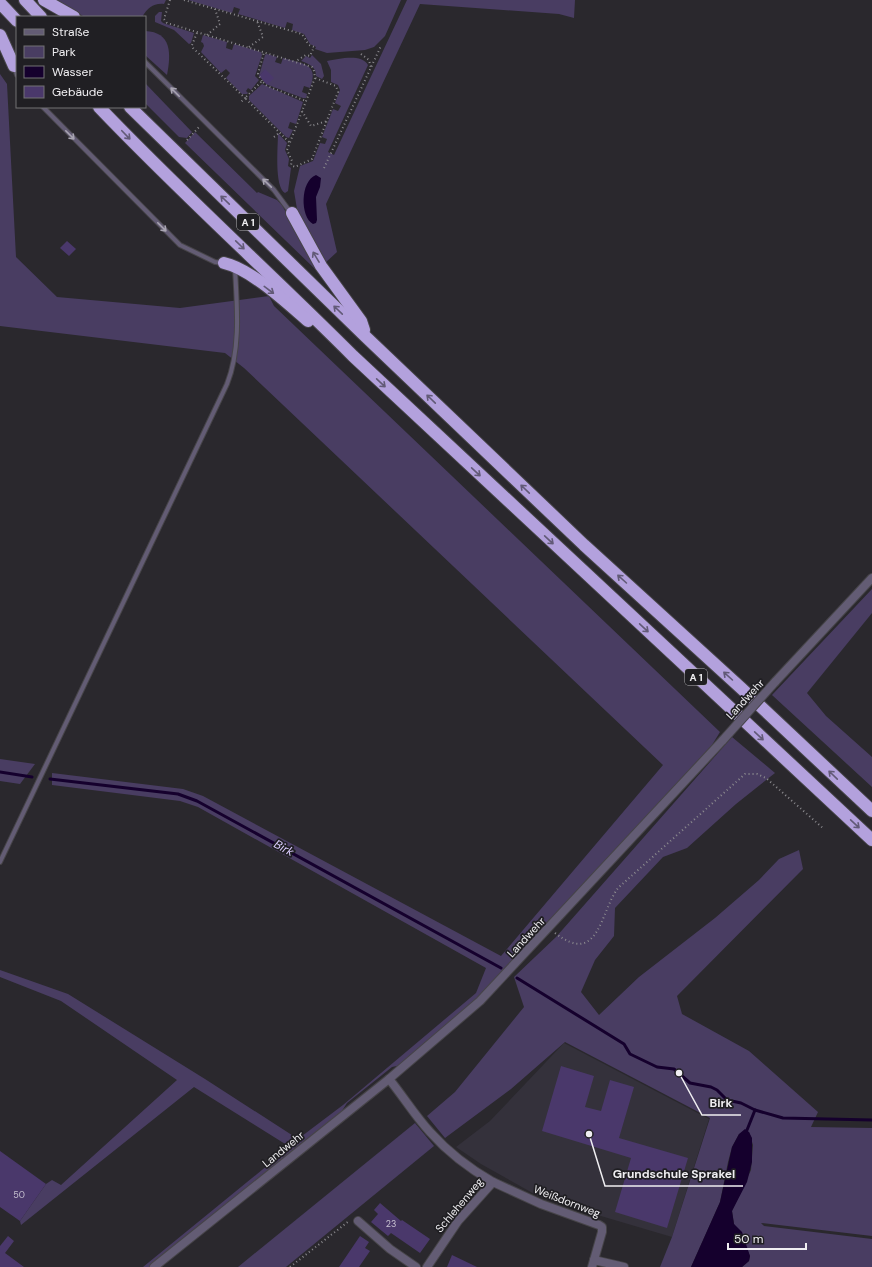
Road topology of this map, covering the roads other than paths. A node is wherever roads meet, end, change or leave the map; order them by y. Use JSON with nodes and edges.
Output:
{"nodes":[{"id":1,"x":25,"y":0,"type":"edge"},
{"id":2,"x":44,"y":0,"type":"edge"},
{"id":3,"x":0,"y":3,"type":"edge"},
{"id":4,"x":41,"y":16,"type":"edge"},
{"id":5,"x":72,"y":16,"type":"edge"},
{"id":6,"x":16,"y":20,"type":"edge"},
{"id":7,"x":0,"y":35,"type":"edge"},
{"id":8,"x":146,"y":63,"type":"edge"},
{"id":9,"x":16,"y":71,"type":"edge"},
{"id":10,"x":44,"y":108,"type":"edge"},
{"id":11,"x":100,"y":108,"type":"edge"},
{"id":12,"x":131,"y":108,"type":"edge"},
{"id":13,"x":292,"y":213,"type":"joint"},
{"id":14,"x":229,"y":264,"type":"junction"},
{"id":15,"x":366,"y":337,"type":"junction"},
{"id":16,"x":353,"y":356,"type":"junction"},
{"id":17,"x":872,"y":578,"type":"edge"},
{"id":18,"x":872,"y":811,"type":"edge"},
{"id":19,"x":872,"y":840,"type":"edge"},
{"id":20,"x":0,"y":862,"type":"edge"},
{"id":21,"x":389,"y":1079,"type":"junction"},
{"id":22,"x":493,"y":1182,"type":"junction"},
{"id":23,"x":356,"y":1219,"type":"road end"},
{"id":24,"x":593,"y":1264,"type":"edge"},
{"id":25,"x":154,"y":1267,"type":"edge"},
{"id":26,"x":416,"y":1267,"type":"edge"},
{"id":27,"x":427,"y":1267,"type":"edge"},
{"id":28,"x":624,"y":1267,"type":"edge"}],
"edges":[{"from":1,"to":4,"type":"highway"},
{"from":2,"to":5,"type":"highway"},
{"from":3,"to":6,"type":"highway"},
{"from":7,"to":9,"type":"highway"},
{"from":13,"to":8,"type":"lane","one_way":true},
{"from":10,"to":14,"type":"lane","one_way":true},
{"from":11,"to":16,"type":"highway","number":"A 1","one_way":true},
{"from":15,"to":12,"type":"highway","number":"A 1","one_way":true},
{"from":15,"to":13,"type":"highway","one_way":true},
{"from":14,"to":16,"type":"highway","one_way":true},
{"from":14,"to":20,"type":"lane"},
{"from":18,"to":15,"type":"highway","number":"A 1","one_way":true},
{"from":16,"to":19,"type":"highway","number":"A 1","one_way":true},
{"from":17,"to":21,"type":"street","name":"Landwehr","bridge":true},
{"from":21,"to":22,"type":"street","name":"Schlehenweg"},
{"from":21,"to":25,"type":"street","name":"Landwehr"},
{"from":22,"to":24,"type":"street","name":"Weißdornweg"},
{"from":22,"to":27,"type":"street","name":"Schlehenweg"},
{"from":23,"to":26,"type":"street"},
{"from":24,"to":28,"type":"street","name":"Weißdornweg"}]}
